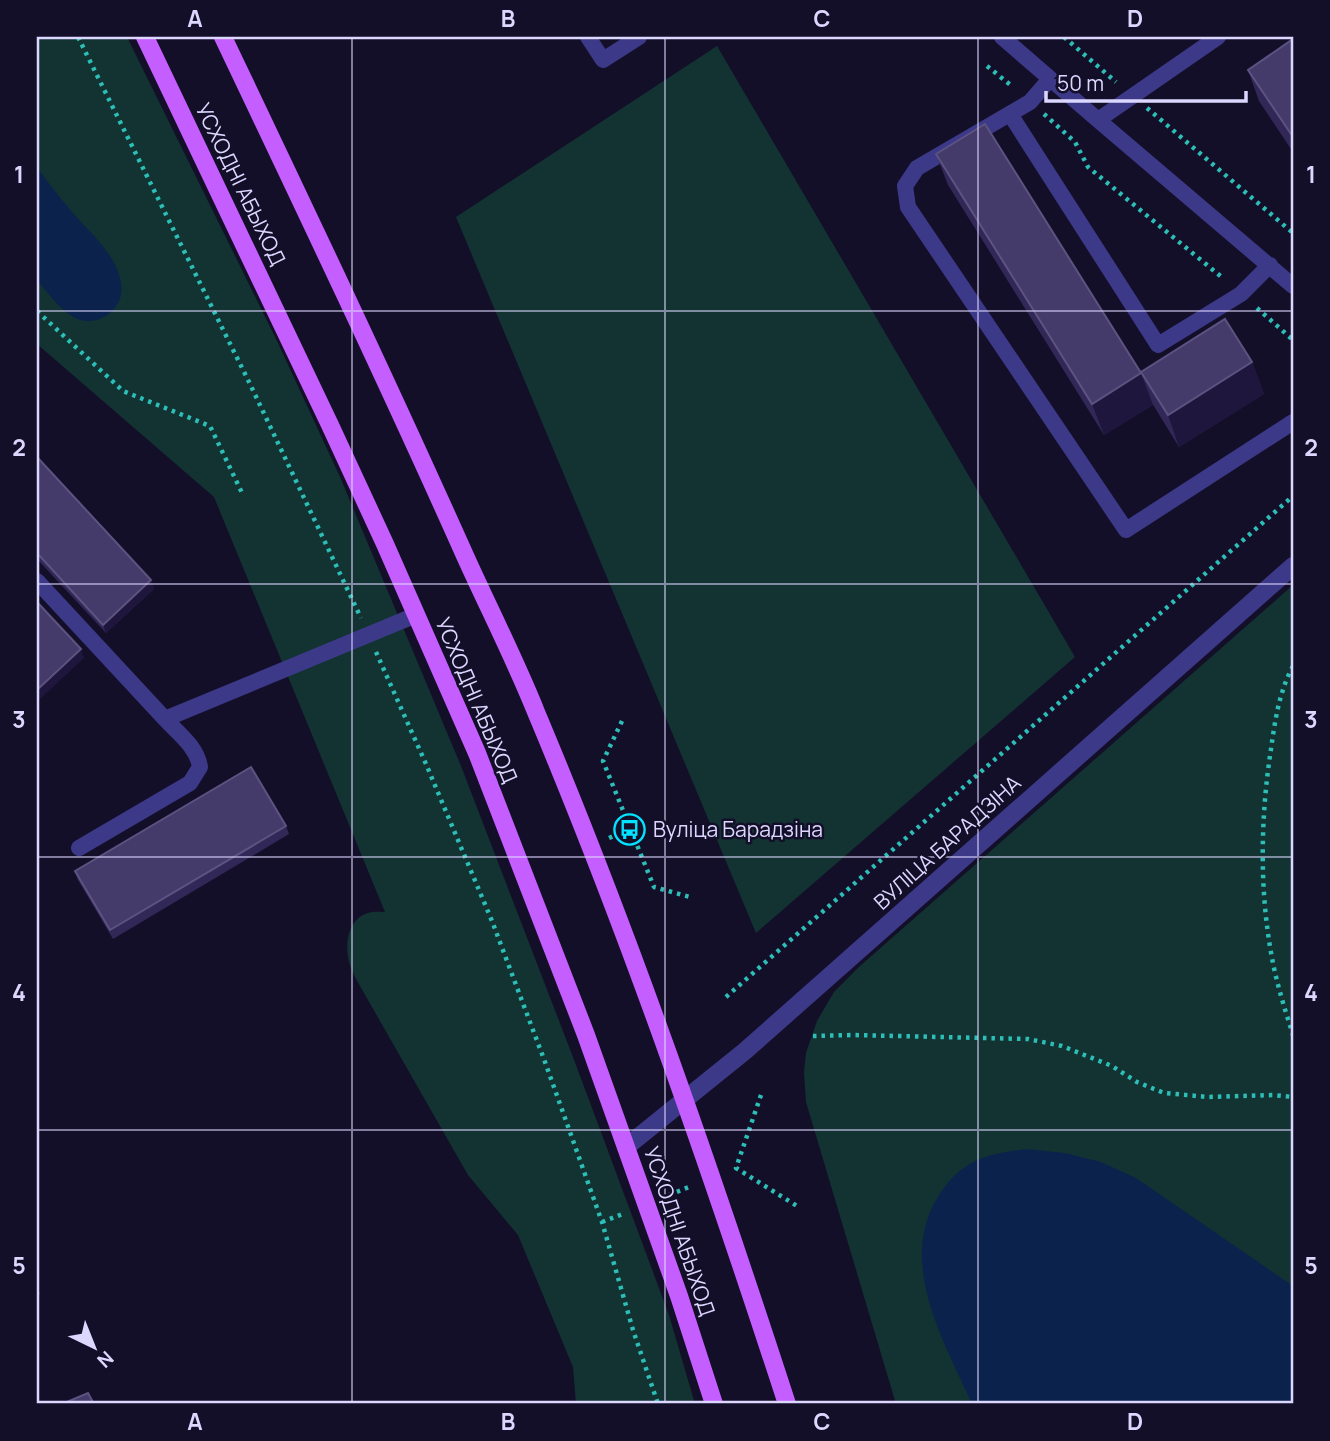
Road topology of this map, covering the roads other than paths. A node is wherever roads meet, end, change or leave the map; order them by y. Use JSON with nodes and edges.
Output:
{"nodes":[{"id":1,"x":145,"y":37,"type":"edge"},
{"id":2,"x":223,"y":37,"type":"edge"},
{"id":3,"x":588,"y":37,"type":"edge"},
{"id":4,"x":639,"y":37,"type":"edge"},
{"id":5,"x":1002,"y":37,"type":"edge"},
{"id":6,"x":1218,"y":37,"type":"edge"},
{"id":7,"x":1050,"y":79,"type":"junction"},
{"id":8,"x":1010,"y":114,"type":"junction"},
{"id":9,"x":1098,"y":120,"type":"junction"},
{"id":10,"x":1269,"y":265,"type":"junction"},
{"id":11,"x":1293,"y":286,"type":"edge"},
{"id":12,"x":1293,"y":422,"type":"edge"},
{"id":13,"x":1293,"y":566,"type":"edge"},
{"id":14,"x":37,"y":581,"type":"edge"},
{"id":15,"x":416,"y":615,"type":"junction"},
{"id":16,"x":165,"y":719,"type":"junction"},
{"id":17,"x":79,"y":848,"type":"dead end"},
{"id":18,"x":685,"y":1100,"type":"junction"},
{"id":19,"x":626,"y":1147,"type":"junction"},
{"id":20,"x":714,"y":1404,"type":"edge"},
{"id":21,"x":787,"y":1404,"type":"edge"}],
"edges":[{"from":1,"to":15,"type":"main road","name":"УСХОДНІ АБЫХОД"},
{"from":2,"to":18,"type":"main road"},
{"from":3,"to":4,"type":"lane"},
{"from":5,"to":7,"type":"lane"},
{"from":6,"to":9,"type":"lane"},
{"from":7,"to":8,"type":"lane"},
{"from":7,"to":9,"type":"lane"},
{"from":8,"to":10,"type":"lane"},
{"from":8,"to":12,"type":"lane"},
{"from":9,"to":10,"type":"lane"},
{"from":10,"to":11,"type":"lane"},
{"from":13,"to":18,"type":"street","name":"ВУЛІЦА БАРАДЗІНА"},
{"from":14,"to":16,"type":"lane"},
{"from":15,"to":16,"type":"lane"},
{"from":15,"to":19,"type":"main road","name":"УСХОДНІ АБЫХОД"},
{"from":16,"to":17,"type":"lane"},
{"from":18,"to":19,"type":"street","name":"ВУЛІЦА БАРАДЗІНА"},
{"from":18,"to":21,"type":"main road"},
{"from":19,"to":20,"type":"main road","name":"УСХОДНІ АБЫХОД"}]}
